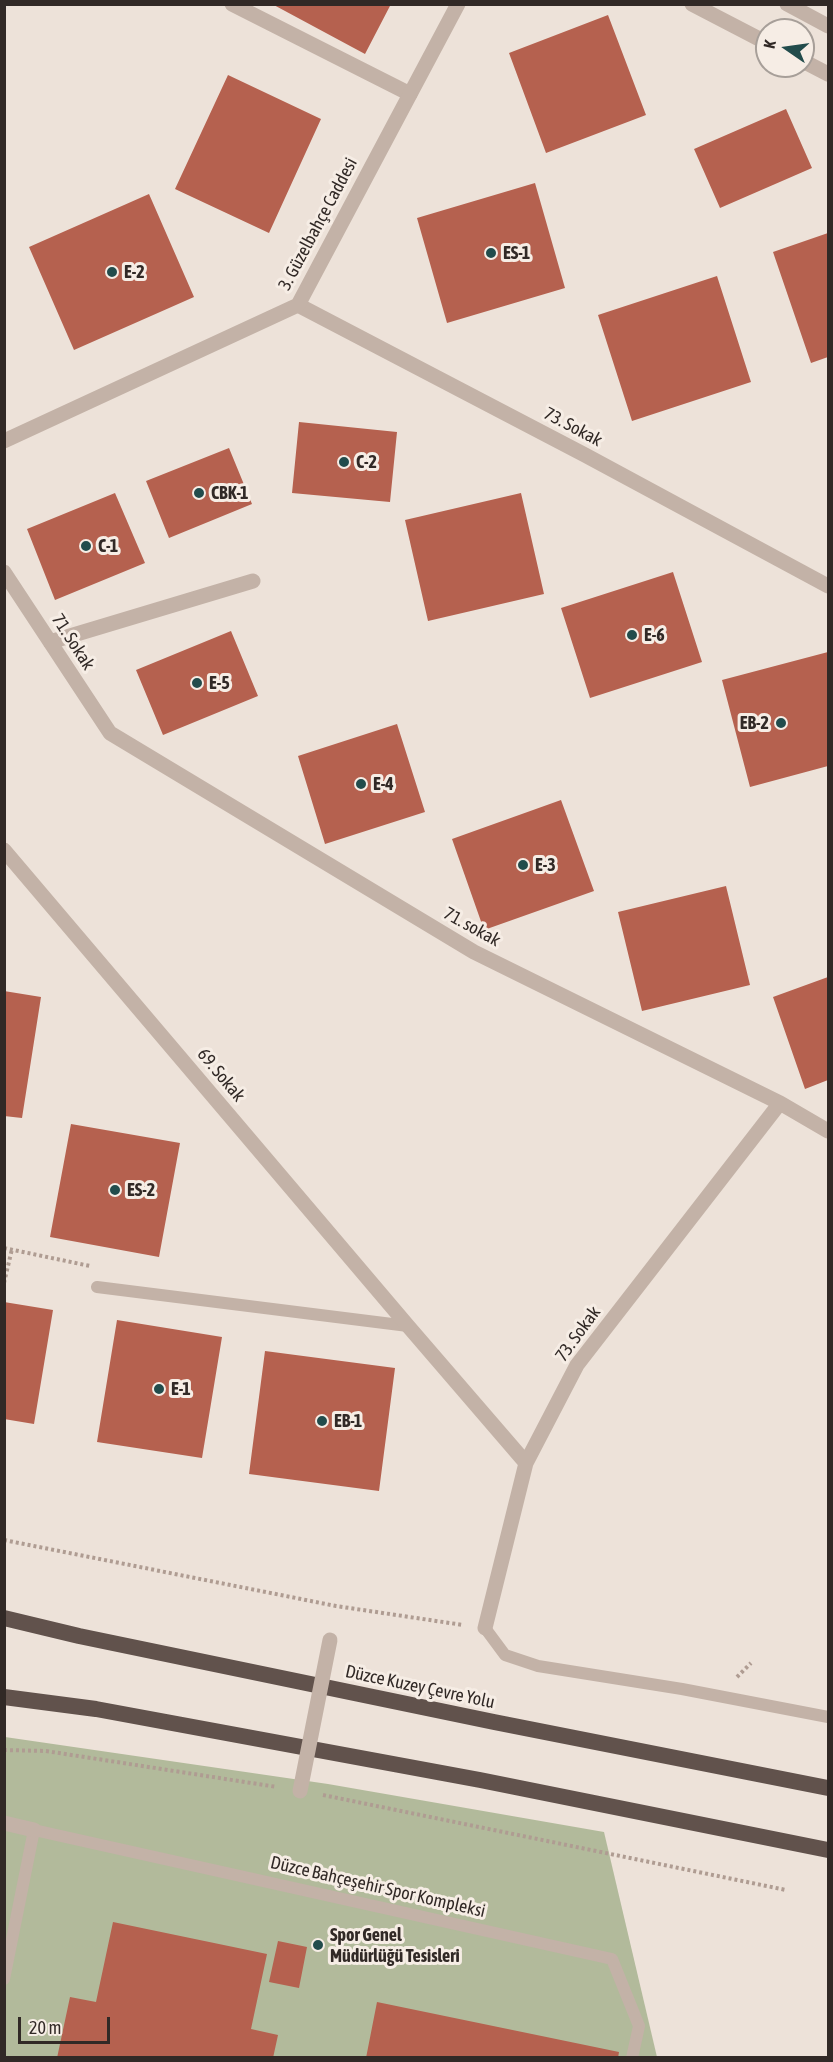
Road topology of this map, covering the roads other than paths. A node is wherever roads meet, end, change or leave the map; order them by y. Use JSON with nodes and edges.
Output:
{"nodes":[{"id":1,"x":232,"y":4,"type":"edge"},
{"id":2,"x":458,"y":4,"type":"edge"},
{"id":3,"x":692,"y":4,"type":"edge"},
{"id":4,"x":787,"y":4,"type":"edge"},
{"id":5,"x":828,"y":26,"type":"edge"},
{"id":6,"x":755,"y":37,"type":"edge"},
{"id":7,"x":410,"y":94,"type":"junction"},
{"id":8,"x":298,"y":305,"type":"junction"},
{"id":9,"x":4,"y":441,"type":"edge"},
{"id":10,"x":4,"y":572,"type":"edge"},
{"id":11,"x":254,"y":581,"type":"dead end"},
{"id":12,"x":828,"y":586,"type":"edge"},
{"id":13,"x":50,"y":642,"type":"junction"},
{"id":14,"x":110,"y":733,"type":"joint"},
{"id":15,"x":4,"y":850,"type":"edge"},
{"id":16,"x":780,"y":1103,"type":"junction"},
{"id":17,"x":828,"y":1131,"type":"edge"},
{"id":18,"x":97,"y":1287,"type":"road end"},
{"id":19,"x":408,"y":1326,"type":"junction"},
{"id":20,"x":526,"y":1463,"type":"junction"},
{"id":21,"x":4,"y":1617,"type":"edge"},
{"id":22,"x":484,"y":1628,"type":"joint"},
{"id":23,"x":330,"y":1640,"type":"dead end"},
{"id":24,"x":4,"y":1698,"type":"edge"},
{"id":25,"x":828,"y":1717,"type":"edge"},
{"id":26,"x":828,"y":1788,"type":"edge"},
{"id":27,"x":300,"y":1791,"type":"road end"},
{"id":28,"x":4,"y":1823,"type":"edge"},
{"id":29,"x":33,"y":1830,"type":"junction"},
{"id":30,"x":828,"y":1850,"type":"edge"},
{"id":31,"x":4,"y":1979,"type":"edge"},
{"id":32,"x":632,"y":2058,"type":"edge"}],
"edges":[{"from":1,"to":7,"type":"street"},
{"from":2,"to":7,"type":"street","name":"3. Güzelbahçe Caddesi"},
{"from":3,"to":6,"type":"street"},
{"from":4,"to":5,"type":"street"},
{"from":7,"to":8,"type":"street","name":"3. Güzelbahçe Caddesi"},
{"from":8,"to":9,"type":"street","name":"3. Güzelbahçe Caddesi"},
{"from":8,"to":12,"type":"street","name":"73. Sokak"},
{"from":10,"to":13,"type":"street","name":"71. Sokak"},
{"from":11,"to":13,"type":"street"},
{"from":13,"to":14,"type":"street","name":"71. Sokak"},
{"from":14,"to":16,"type":"street","name":"71. sokak"},
{"from":15,"to":19,"type":"street","name":"69. Sokak"},
{"from":16,"to":17,"type":"street","name":"71. sokak"},
{"from":16,"to":20,"type":"street","name":"73. Sokak"},
{"from":18,"to":19,"type":"lane"},
{"from":19,"to":20,"type":"street","name":"69. Sokak"},
{"from":20,"to":22,"type":"street","name":"73. Sokak"},
{"from":21,"to":26,"type":"highway","name":"Düzce Kuzey Çevre Yolu"},
{"from":22,"to":25,"type":"lane"},
{"from":23,"to":27,"type":"street","bridge":true},
{"from":24,"to":30,"type":"highway"},
{"from":28,"to":29,"type":"street","name":"Düzce Bahçeşehir Spor Kompleksi"},
{"from":29,"to":31,"type":"lane"},
{"from":29,"to":32,"type":"lane","name":"Düzce Bahçeşehir Spor Kompleksi"}]}
